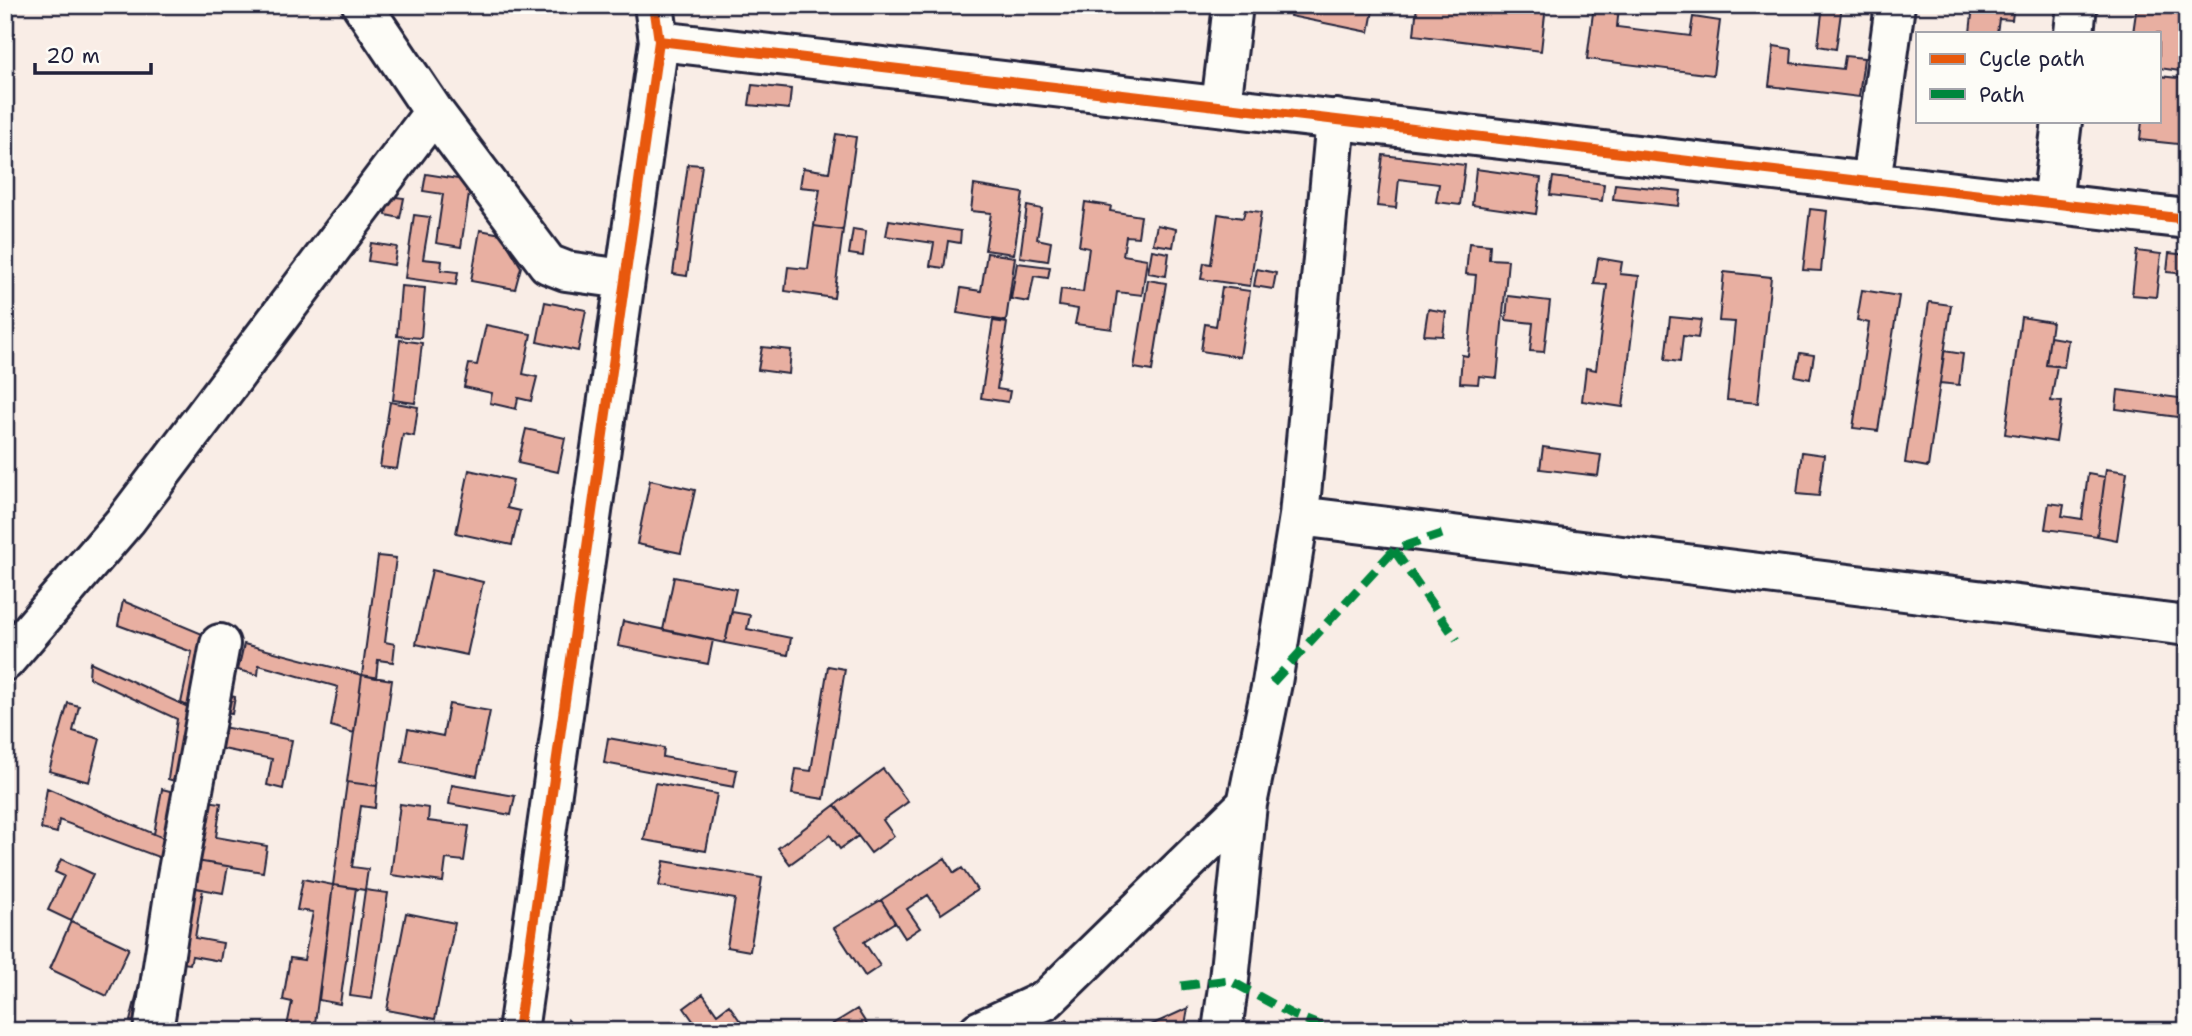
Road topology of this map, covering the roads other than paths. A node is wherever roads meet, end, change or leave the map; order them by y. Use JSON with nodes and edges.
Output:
{"nodes":[{"id":1,"x":362,"y":5,"type":"edge"},
{"id":2,"x":1233,"y":5,"type":"edge"},
{"id":3,"x":1895,"y":5,"type":"edge"},
{"id":4,"x":2077,"y":5,"type":"edge"},
{"id":5,"x":656,"y":23,"type":"edge"},
{"id":6,"x":2074,"y":32,"type":"edge"},
{"id":7,"x":1221,"y":106,"type":"junction"},
{"id":8,"x":434,"y":112,"type":"junction"},
{"id":9,"x":1336,"y":120,"type":"junction"},
{"id":10,"x":2062,"y":122,"type":"edge"},
{"id":11,"x":1871,"y":183,"type":"junction"},
{"id":12,"x":2052,"y":203,"type":"junction"},
{"id":13,"x":2187,"y":219,"type":"edge"},
{"id":14,"x":624,"y":279,"type":"junction"},
{"id":15,"x":1299,"y":516,"type":"junction"},
{"id":16,"x":2187,"y":626,"type":"edge"},
{"id":17,"x":220,"y":644,"type":"dead end"},
{"id":18,"x":5,"y":661,"type":"edge"},
{"id":19,"x":1247,"y":804,"type":"junction"},
{"id":20,"x":153,"y":1031,"type":"edge"},
{"id":21,"x":518,"y":1031,"type":"edge"},
{"id":22,"x":979,"y":1031,"type":"edge"},
{"id":23,"x":1222,"y":1031,"type":"edge"}],
"edges":[{"from":1,"to":8,"type":"street"},
{"from":2,"to":7,"type":"street"},
{"from":3,"to":11,"type":"street"},
{"from":4,"to":6,"type":"street"},
{"from":5,"to":7,"type":"street"},
{"from":5,"to":14,"type":"street"},
{"from":7,"to":9,"type":"street"},
{"from":8,"to":14,"type":"street"},
{"from":8,"to":18,"type":"street"},
{"from":9,"to":11,"type":"street"},
{"from":9,"to":15,"type":"street"},
{"from":10,"to":12,"type":"street"},
{"from":11,"to":12,"type":"street"},
{"from":12,"to":13,"type":"street"},
{"from":14,"to":21,"type":"street"},
{"from":15,"to":16,"type":"street"},
{"from":15,"to":19,"type":"street"},
{"from":17,"to":20,"type":"street"},
{"from":19,"to":22,"type":"street"},
{"from":19,"to":23,"type":"street"}]}
